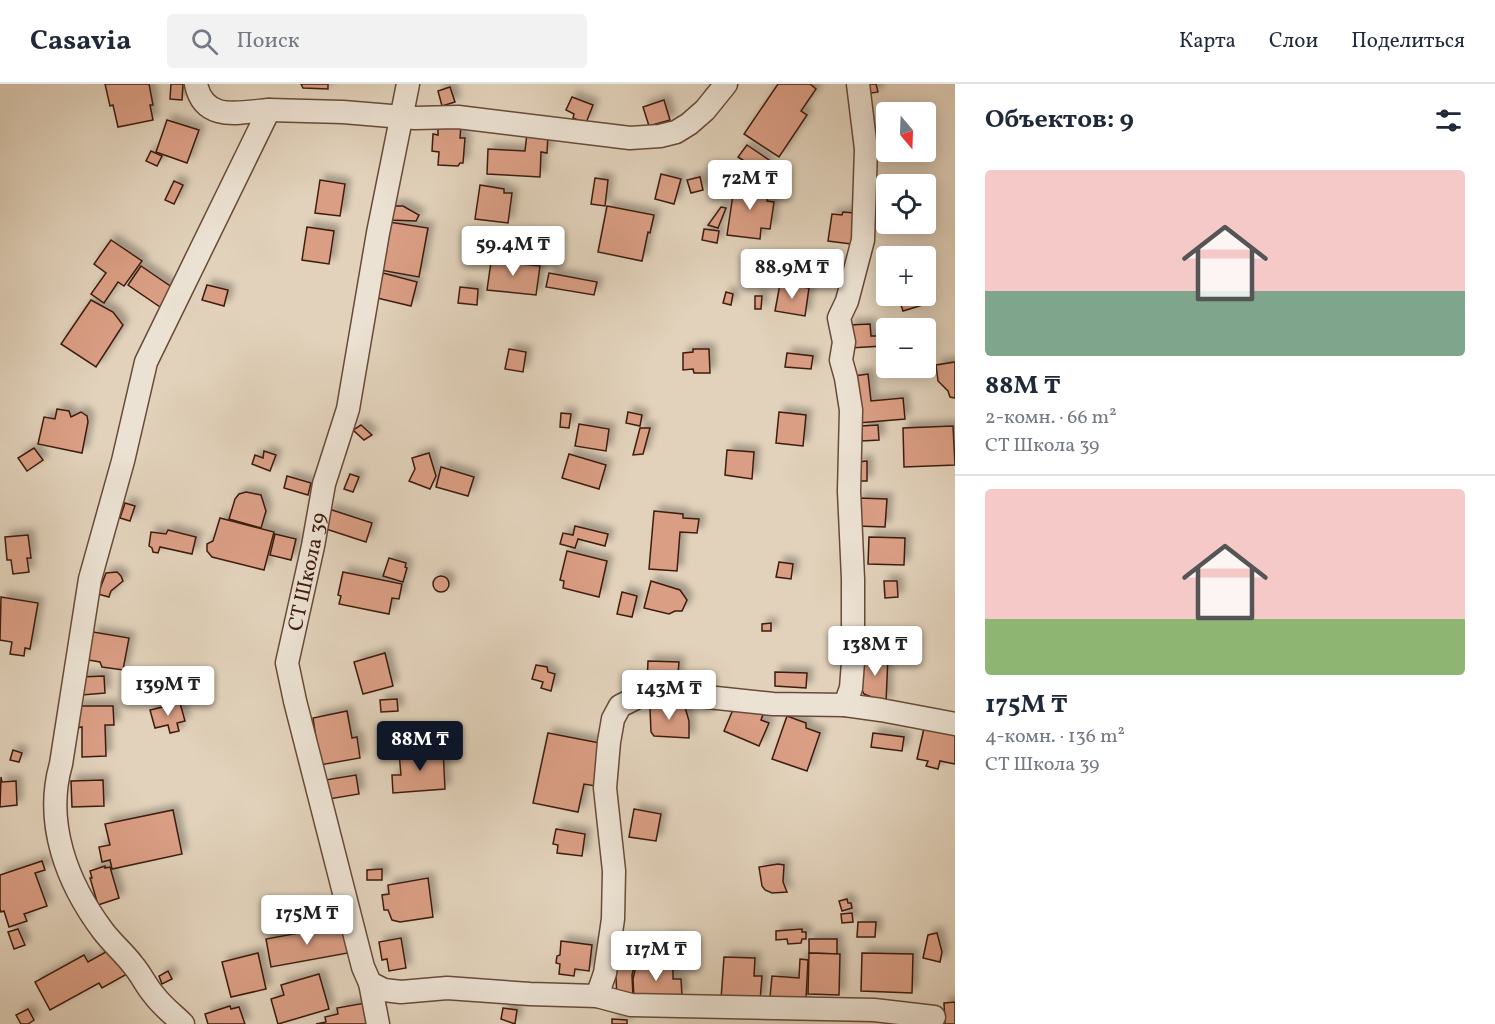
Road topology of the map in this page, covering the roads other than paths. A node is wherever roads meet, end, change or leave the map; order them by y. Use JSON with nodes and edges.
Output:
{"nodes":[{"id":1,"x":196,"y":84,"type":"edge"},
{"id":2,"x":408,"y":84,"type":"edge"},
{"id":3,"x":726,"y":84,"type":"edge"},
{"id":4,"x":858,"y":84,"type":"edge"},
{"id":5,"x":269,"y":110,"type":"junction"},
{"id":6,"x":401,"y":116,"type":"junction"},
{"id":7,"x":845,"y":705,"type":"junction"},
{"id":8,"x":955,"y":724,"type":"edge"},
{"id":9,"x":370,"y":983,"type":"junction"},
{"id":10,"x":597,"y":996,"type":"junction"},
{"id":11,"x":631,"y":1015,"type":"edge"},
{"id":12,"x":934,"y":1017,"type":"dead end"},
{"id":13,"x":183,"y":1024,"type":"edge"},
{"id":14,"x":378,"y":1024,"type":"edge"}],
"edges":[{"from":1,"to":5,"type":"street"},
{"from":2,"to":6,"type":"street","name":"СТ Школа 39"},
{"from":3,"to":6,"type":"street"},
{"from":4,"to":7,"type":"street"},
{"from":5,"to":6,"type":"street"},
{"from":5,"to":13,"type":"street"},
{"from":6,"to":9,"type":"street","name":"СТ Школа 39"},
{"from":7,"to":8,"type":"street"},
{"from":7,"to":10,"type":"street"},
{"from":9,"to":10,"type":"street"},
{"from":9,"to":14,"type":"street","name":"СТ Школа 39"},
{"from":10,"to":11,"type":"street"},
{"from":11,"to":12,"type":"street"}]}
